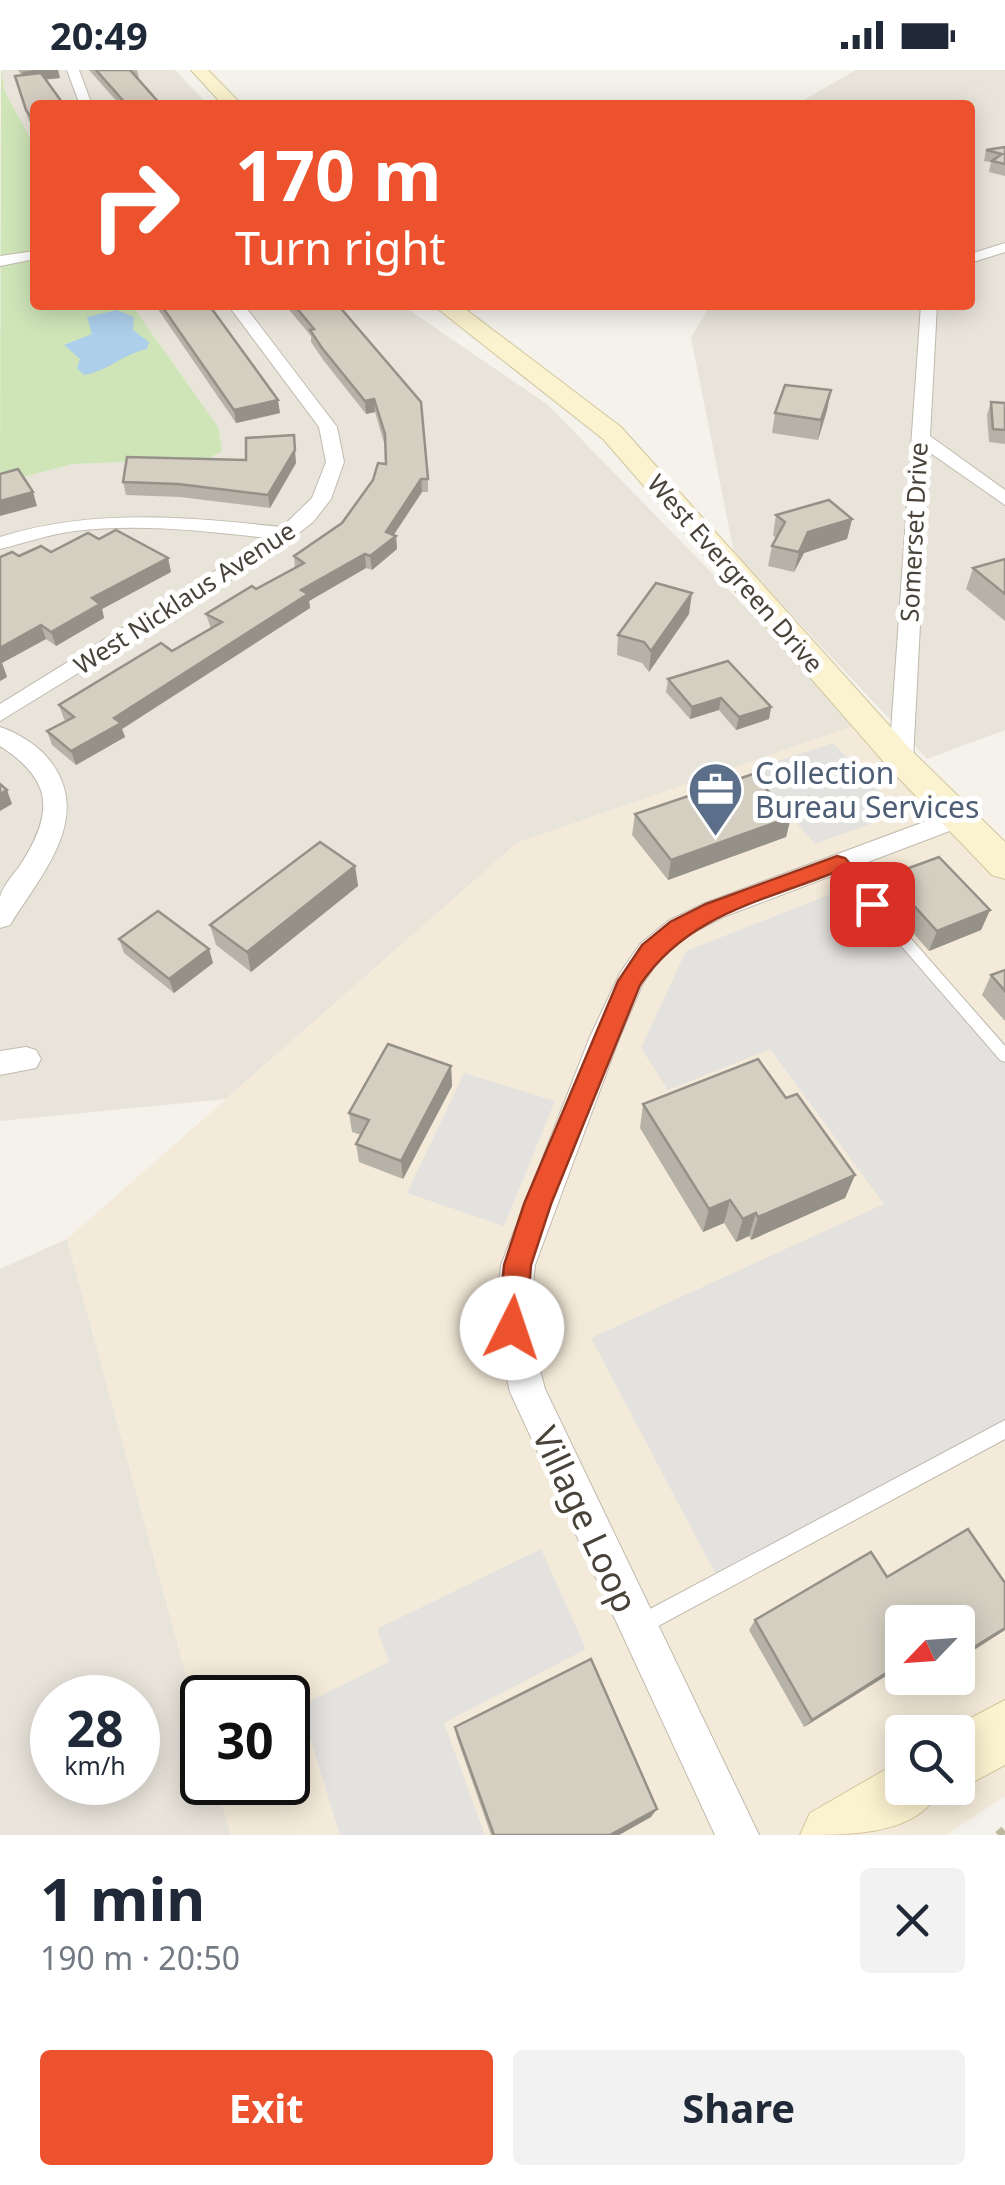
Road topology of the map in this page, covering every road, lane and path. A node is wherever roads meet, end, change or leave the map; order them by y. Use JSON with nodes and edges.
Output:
{"nodes":[{"id":1,"x":73,"y":70,"type":"edge"},
{"id":2,"x":199,"y":70,"type":"edge"},
{"id":3,"x":84,"y":100,"type":"edge"},
{"id":4,"x":228,"y":100,"type":"edge"},
{"id":5,"x":1005,"y":247,"type":"edge"},
{"id":6,"x":30,"y":256,"type":"edge"},
{"id":7,"x":975,"y":257,"type":"edge"},
{"id":8,"x":0,"y":261,"type":"edge"},
{"id":9,"x":240,"y":310,"type":"edge"},
{"id":10,"x":452,"y":310,"type":"edge"},
{"id":11,"x":928,"y":310,"type":"edge"},
{"id":12,"x":919,"y":436,"type":"junction"},
{"id":13,"x":1005,"y":499,"type":"edge"},
{"id":14,"x":288,"y":534,"type":"junction"},
{"id":15,"x":0,"y":542,"type":"edge"},
{"id":16,"x":0,"y":714,"type":"edge"},
{"id":17,"x":0,"y":735,"type":"edge"},
{"id":18,"x":901,"y":760,"type":"junction"},
{"id":19,"x":959,"y":818,"type":"junction"},
{"id":20,"x":837,"y":864,"type":"junction"},
{"id":21,"x":1005,"y":865,"type":"edge"},
{"id":22,"x":0,"y":918,"type":"edge"},
{"id":23,"x":1005,"y":1056,"type":"edge"},
{"id":24,"x":1005,"y":1430,"type":"edge"},
{"id":25,"x":636,"y":1626,"type":"junction"},
{"id":26,"x":1005,"y":1730,"type":"edge"},
{"id":27,"x":975,"y":1749,"type":"edge"},
{"id":28,"x":885,"y":1803,"type":"edge"},
{"id":29,"x":1005,"y":1830,"type":"edge"},
{"id":30,"x":737,"y":1835,"type":"edge"},
{"id":31,"x":832,"y":1835,"type":"edge"},
{"id":32,"x":998,"y":1835,"type":"edge"}],
"edges":[{"from":1,"to":3,"type":"street"},
{"from":2,"to":4,"type":"street"},
{"from":5,"to":7,"type":"street"},
{"from":6,"to":8,"type":"street"},
{"from":9,"to":14,"type":"street","name":"West Nicklaus Avenue"},
{"from":10,"to":18,"type":"street","name":"West Evergreen Drive"},
{"from":11,"to":12,"type":"street","name":"Somerset Drive"},
{"from":12,"to":13,"type":"street"},
{"from":12,"to":18,"type":"street","name":"Somerset Drive"},
{"from":14,"to":15,"type":"street"},
{"from":14,"to":16,"type":"street","name":"West Nicklaus Avenue"},
{"from":17,"to":22,"type":"street"},
{"from":18,"to":19,"type":"street","name":"West Evergreen Drive"},
{"from":19,"to":20,"type":"street","name":"Village Loop"},
{"from":19,"to":21,"type":"street","name":"West Evergreen Drive"},
{"from":20,"to":23,"type":"lane"},
{"from":20,"to":25,"type":"street","name":"Village Loop"},
{"from":24,"to":25,"type":"lane"},
{"from":25,"to":30,"type":"street","name":"Village Loop"},
{"from":26,"to":27,"type":"street"},
{"from":28,"to":31,"type":"street"},
{"from":29,"to":32,"type":"path"}]}
